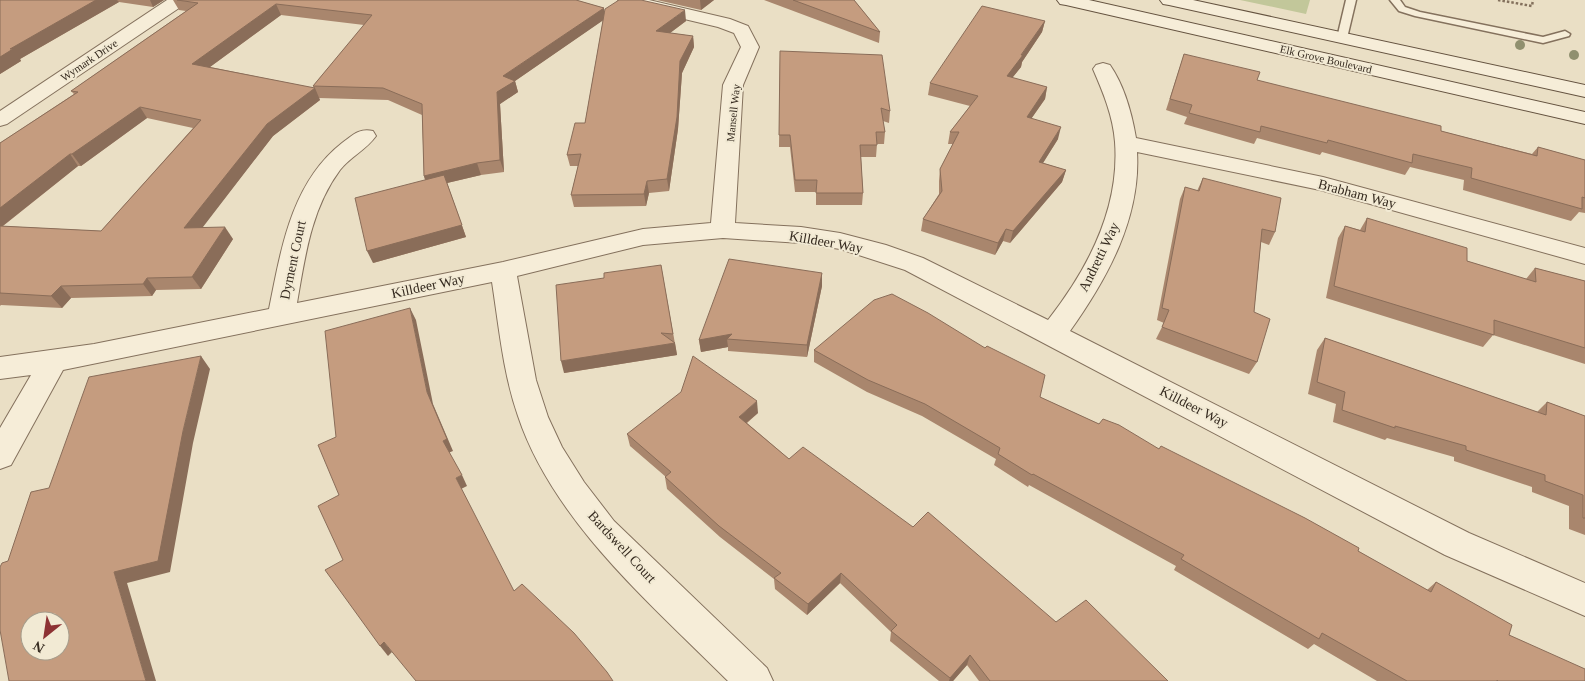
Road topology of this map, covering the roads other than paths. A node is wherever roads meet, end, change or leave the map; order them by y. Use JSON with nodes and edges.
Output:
{"nodes":[{"id":1,"x":179,"y":0,"type":"edge"},
{"id":2,"x":627,"y":0,"type":"edge"},
{"id":3,"x":1066,"y":0,"type":"edge"},
{"id":4,"x":1169,"y":0,"type":"edge"},
{"id":5,"x":1352,"y":0,"type":"edge"},
{"id":6,"x":1395,"y":0,"type":"edge"},
{"id":7,"x":1565,"y":34,"type":"dead end"},
{"id":8,"x":1342,"y":38,"type":"junction"},
{"id":9,"x":1103,"y":69,"type":"dead end"},
{"id":10,"x":1585,"y":92,"type":"edge"},
{"id":11,"x":1585,"y":118,"type":"edge"},
{"id":12,"x":0,"y":120,"type":"edge"},
{"id":13,"x":365,"y":136,"type":"dead end"},
{"id":14,"x":1127,"y":143,"type":"junction"},
{"id":15,"x":723,"y":230,"type":"junction"},
{"id":16,"x":1585,"y":256,"type":"edge"},
{"id":17,"x":503,"y":271,"type":"junction"},
{"id":18,"x":281,"y":316,"type":"junction"},
{"id":19,"x":1053,"y":334,"type":"junction"},
{"id":20,"x":53,"y":362,"type":"junction"},
{"id":21,"x":0,"y":368,"type":"edge"},
{"id":22,"x":0,"y":456,"type":"edge"},
{"id":23,"x":1585,"y":600,"type":"edge"},
{"id":24,"x":754,"y":681,"type":"edge"}],
"edges":[{"from":1,"to":12,"type":"street","name":"Wymark Drive"},
{"from":2,"to":15,"type":"street","name":"Mansell Way"},
{"from":3,"to":11,"type":"street","name":"Elk Grove Boulevard"},
{"from":4,"to":8,"type":"street","name":"Elk Grove Boulevard"},
{"from":5,"to":8,"type":"lane"},
{"from":6,"to":7,"type":"lane"},
{"from":8,"to":10,"type":"street","name":"Elk Grove Boulevard"},
{"from":9,"to":14,"type":"street","name":"Andretti Way"},
{"from":13,"to":18,"type":"street","name":"Dyment Court"},
{"from":14,"to":16,"type":"street","name":"Brabham Way"},
{"from":14,"to":19,"type":"street","name":"Andretti Way"},
{"from":15,"to":17,"type":"street","name":"Killdeer Way"},
{"from":15,"to":19,"type":"street","name":"Killdeer Way"},
{"from":17,"to":18,"type":"street","name":"Killdeer Way"},
{"from":17,"to":24,"type":"street","name":"Bardswell Court"},
{"from":18,"to":20,"type":"street","name":"Killdeer Way"},
{"from":19,"to":23,"type":"street","name":"Killdeer Way"},
{"from":20,"to":21,"type":"street","name":"Killdeer Way"},
{"from":20,"to":22,"type":"street"}]}
